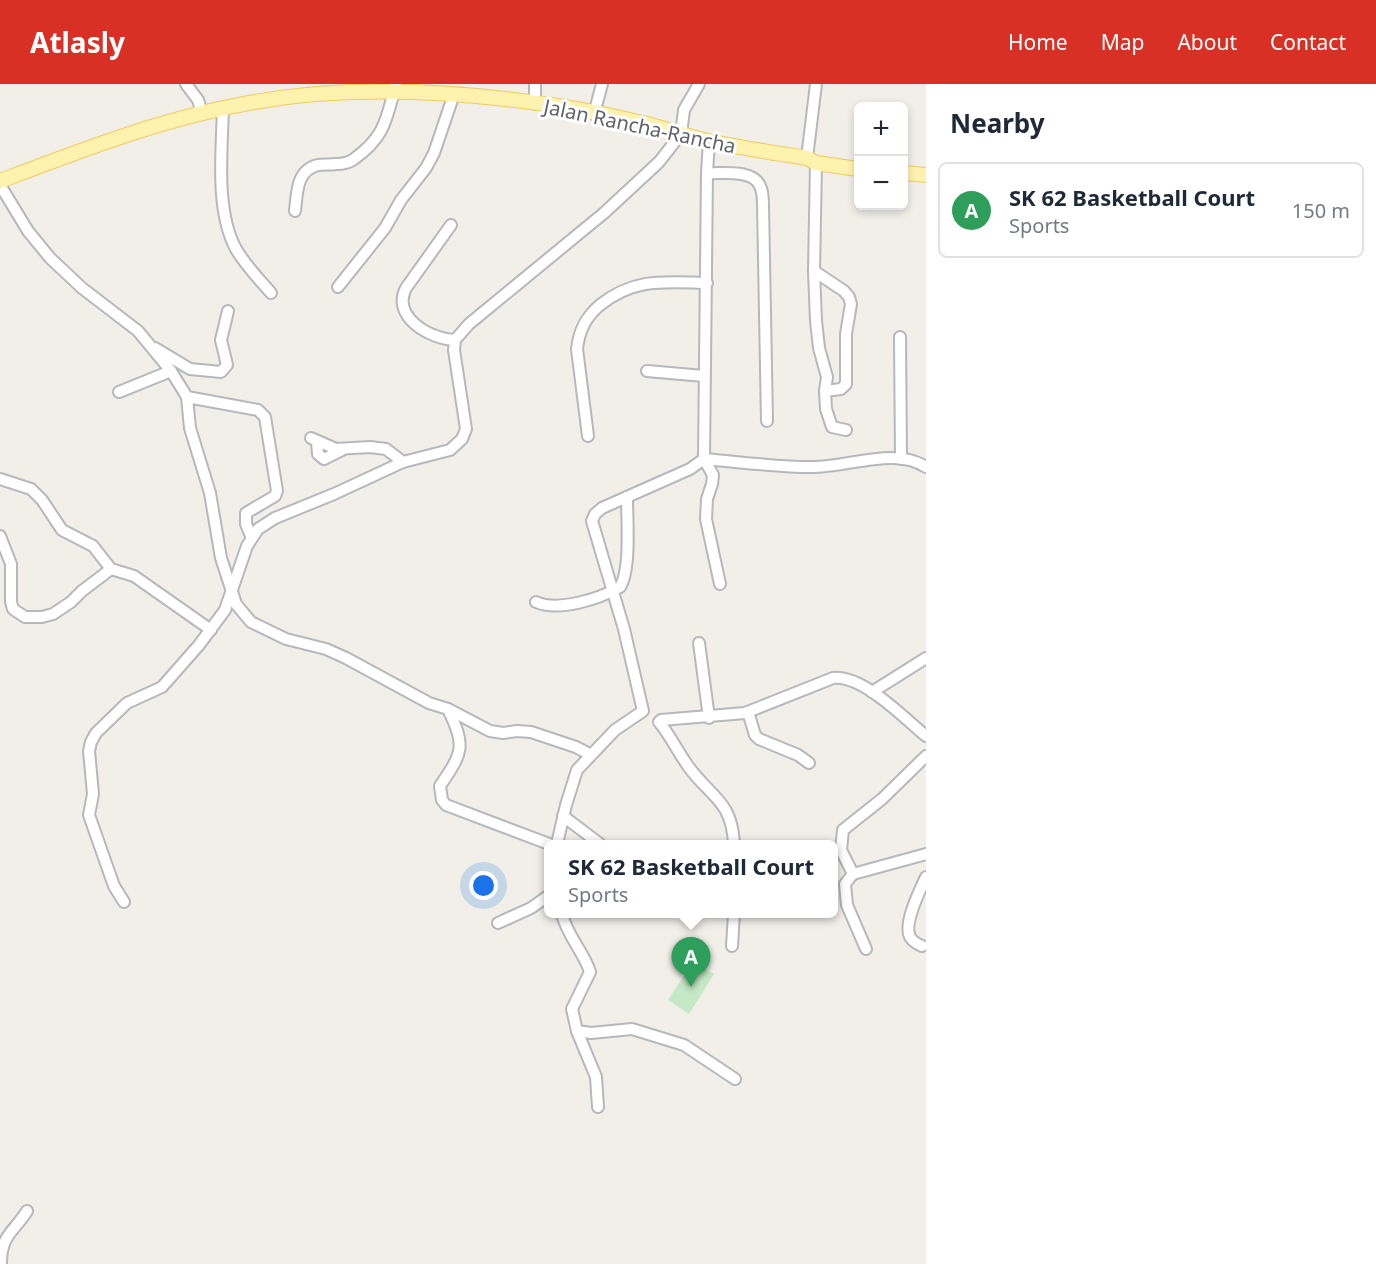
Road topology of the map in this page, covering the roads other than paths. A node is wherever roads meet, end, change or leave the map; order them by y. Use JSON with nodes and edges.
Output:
{"nodes":[{"id":1,"x":186,"y":84,"type":"edge"},
{"id":2,"x":535,"y":84,"type":"edge"},
{"id":3,"x":602,"y":84,"type":"edge"},
{"id":4,"x":699,"y":84,"type":"edge"},
{"id":5,"x":816,"y":84,"type":"edge"},
{"id":6,"x":394,"y":88,"type":"edge"},
{"id":7,"x":454,"y":94,"type":"junction"},
{"id":8,"x":535,"y":104,"type":"junction"},
{"id":9,"x":223,"y":108,"type":"junction"},
{"id":10,"x":202,"y":113,"type":"junction"},
{"id":11,"x":594,"y":114,"type":"junction"},
{"id":12,"x":681,"y":134,"type":"junction"},
{"id":13,"x":709,"y":141,"type":"junction"},
{"id":14,"x":811,"y":160,"type":"junction"},
{"id":15,"x":854,"y":168,"type":"edge"},
{"id":16,"x":706,"y":173,"type":"junction"},
{"id":17,"x":908,"y":173,"type":"edge"},
{"id":18,"x":926,"y":175,"type":"edge"},
{"id":19,"x":0,"y":183,"type":"edge"},
{"id":20,"x":295,"y":211,"type":"dead end"},
{"id":21,"x":451,"y":225,"type":"dead end"},
{"id":22,"x":814,"y":270,"type":"junction"},
{"id":23,"x":707,"y":283,"type":"junction"},
{"id":24,"x":338,"y":286,"type":"dead end"},
{"id":25,"x":271,"y":293,"type":"dead end"},
{"id":26,"x":228,"y":311,"type":"dead end"},
{"id":27,"x":900,"y":337,"type":"dead end"},
{"id":28,"x":455,"y":340,"type":"junction"},
{"id":29,"x":150,"y":345,"type":"junction"},
{"id":30,"x":171,"y":371,"type":"junction"},
{"id":31,"x":647,"y":371,"type":"dead end"},
{"id":32,"x":704,"y":376,"type":"junction"},
{"id":33,"x":825,"y":391,"type":"junction"},
{"id":34,"x":119,"y":392,"type":"dead end"},
{"id":35,"x":187,"y":397,"type":"junction"},
{"id":36,"x":767,"y":421,"type":"dead end"},
{"id":37,"x":846,"y":430,"type":"dead end"},
{"id":38,"x":588,"y":436,"type":"dead end"},
{"id":39,"x":314,"y":440,"type":"dead end"},
{"id":40,"x":704,"y":459,"type":"junction"},
{"id":41,"x":901,"y":459,"type":"junction"},
{"id":42,"x":403,"y":462,"type":"junction"},
{"id":43,"x":926,"y":466,"type":"edge"},
{"id":44,"x":0,"y":479,"type":"edge"},
{"id":45,"x":627,"y":497,"type":"junction"},
{"id":46,"x":0,"y":536,"type":"edge"},
{"id":47,"x":251,"y":536,"type":"junction"},
{"id":48,"x":111,"y":569,"type":"junction"},
{"id":49,"x":720,"y":584,"type":"dead end"},
{"id":50,"x":232,"y":590,"type":"junction"},
{"id":51,"x":612,"y":591,"type":"junction"},
{"id":52,"x":536,"y":602,"type":"dead end"},
{"id":53,"x":211,"y":630,"type":"junction"},
{"id":54,"x":699,"y":643,"type":"dead end"},
{"id":55,"x":926,"y":658,"type":"edge"},
{"id":56,"x":872,"y":692,"type":"junction"},
{"id":57,"x":448,"y":709,"type":"junction"},
{"id":58,"x":643,"y":711,"type":"junction"},
{"id":59,"x":748,"y":712,"type":"junction"},
{"id":60,"x":709,"y":717,"type":"junction"},
{"id":61,"x":658,"y":722,"type":"junction"},
{"id":62,"x":926,"y":736,"type":"edge"},
{"id":63,"x":591,"y":755,"type":"junction"},
{"id":64,"x":926,"y":756,"type":"edge"},
{"id":65,"x":809,"y":764,"type":"dead end"},
{"id":66,"x":563,"y":816,"type":"junction"},
{"id":67,"x":558,"y":840,"type":"edge"},
{"id":68,"x":595,"y":840,"type":"edge"},
{"id":69,"x":734,"y":840,"type":"edge"},
{"id":70,"x":544,"y":842,"type":"edge"},
{"id":71,"x":926,"y":854,"type":"edge"},
{"id":72,"x":853,"y":874,"type":"junction"},
{"id":73,"x":926,"y":877,"type":"edge"},
{"id":74,"x":544,"y":899,"type":"edge"},
{"id":75,"x":124,"y":902,"type":"dead end"},
{"id":76,"x":563,"y":918,"type":"edge"},
{"id":77,"x":734,"y":918,"type":"edge"},
{"id":78,"x":498,"y":923,"type":"dead end"},
{"id":79,"x":732,"y":946,"type":"dead end"},
{"id":80,"x":922,"y":946,"type":"dead end"},
{"id":81,"x":866,"y":949,"type":"dead end"},
{"id":82,"x":577,"y":1031,"type":"junction"},
{"id":83,"x":735,"y":1079,"type":"dead end"},
{"id":84,"x":598,"y":1107,"type":"dead end"},
{"id":85,"x":27,"y":1211,"type":"dead end"},
{"id":86,"x":1,"y":1264,"type":"edge"}],
"edges":[{"from":1,"to":10,"type":"street"},
{"from":2,"to":8,"type":"street"},
{"from":3,"to":11,"type":"street"},
{"from":4,"to":12,"type":"street"},
{"from":5,"to":14,"type":"street"},
{"from":6,"to":7,"type":"main road","name":"Jalan Rancha-Rancha"},
{"from":6,"to":9,"type":"main road","name":"Jalan Rancha-Rancha"},
{"from":6,"to":20,"type":"street"},
{"from":7,"to":8,"type":"main road","name":"Jalan Rancha-Rancha"},
{"from":7,"to":24,"type":"street"},
{"from":8,"to":11,"type":"main road","name":"Jalan Rancha-Rancha"},
{"from":9,"to":10,"type":"main road","name":"Jalan Rancha-Rancha"},
{"from":9,"to":25,"type":"street"},
{"from":10,"to":19,"type":"main road","name":"Jalan Rancha-Rancha"},
{"from":11,"to":12,"type":"main road","name":"Jalan Rancha-Rancha"},
{"from":12,"to":13,"type":"main road","name":"Jalan Rancha-Rancha"},
{"from":12,"to":28,"type":"street"},
{"from":13,"to":14,"type":"main road","name":"Jalan Rancha-Rancha"},
{"from":13,"to":16,"type":"street"},
{"from":14,"to":15,"type":"main road","name":"Jalan Rancha-Rancha"},
{"from":14,"to":22,"type":"street"},
{"from":16,"to":23,"type":"street"},
{"from":16,"to":36,"type":"street"},
{"from":17,"to":18,"type":"main road"},
{"from":19,"to":29,"type":"street"},
{"from":21,"to":28,"type":"street"},
{"from":22,"to":33,"type":"street"},
{"from":22,"to":33,"type":"street"},
{"from":23,"to":32,"type":"street"},
{"from":23,"to":38,"type":"street"},
{"from":26,"to":29,"type":"street"},
{"from":27,"to":41,"type":"street"},
{"from":28,"to":42,"type":"street"},
{"from":29,"to":30,"type":"street"},
{"from":30,"to":34,"type":"street"},
{"from":30,"to":35,"type":"street"},
{"from":31,"to":32,"type":"street"},
{"from":32,"to":40,"type":"street"},
{"from":33,"to":37,"type":"street"},
{"from":35,"to":47,"type":"street"},
{"from":35,"to":50,"type":"street"},
{"from":39,"to":42,"type":"street"},
{"from":40,"to":41,"type":"street"},
{"from":40,"to":45,"type":"street"},
{"from":40,"to":49,"type":"street"},
{"from":41,"to":43,"type":"street"},
{"from":42,"to":47,"type":"street"},
{"from":44,"to":48,"type":"street"},
{"from":45,"to":51,"type":"street"},
{"from":45,"to":51,"type":"street"},
{"from":46,"to":48,"type":"street"},
{"from":47,"to":50,"type":"street"},
{"from":48,"to":53,"type":"street"},
{"from":50,"to":53,"type":"street"},
{"from":50,"to":57,"type":"street"},
{"from":51,"to":52,"type":"street"},
{"from":51,"to":58,"type":"street"},
{"from":53,"to":75,"type":"street"},
{"from":54,"to":60,"type":"street"},
{"from":55,"to":56,"type":"street"},
{"from":56,"to":59,"type":"street"},
{"from":56,"to":62,"type":"street"},
{"from":57,"to":63,"type":"street"},
{"from":57,"to":70,"type":"street"},
{"from":58,"to":61,"type":"street"},
{"from":58,"to":63,"type":"street"},
{"from":59,"to":60,"type":"street"},
{"from":59,"to":65,"type":"street"},
{"from":60,"to":61,"type":"street"},
{"from":61,"to":69,"type":"street"},
{"from":63,"to":66,"type":"street"},
{"from":64,"to":72,"type":"street"},
{"from":66,"to":67,"type":"street"},
{"from":66,"to":68,"type":"street"},
{"from":71,"to":72,"type":"street"},
{"from":72,"to":81,"type":"street"},
{"from":73,"to":80,"type":"street"},
{"from":74,"to":78,"type":"street"},
{"from":76,"to":82,"type":"street"},
{"from":77,"to":79,"type":"street"},
{"from":82,"to":83,"type":"street"},
{"from":82,"to":84,"type":"street"},
{"from":85,"to":86,"type":"street"}]}
